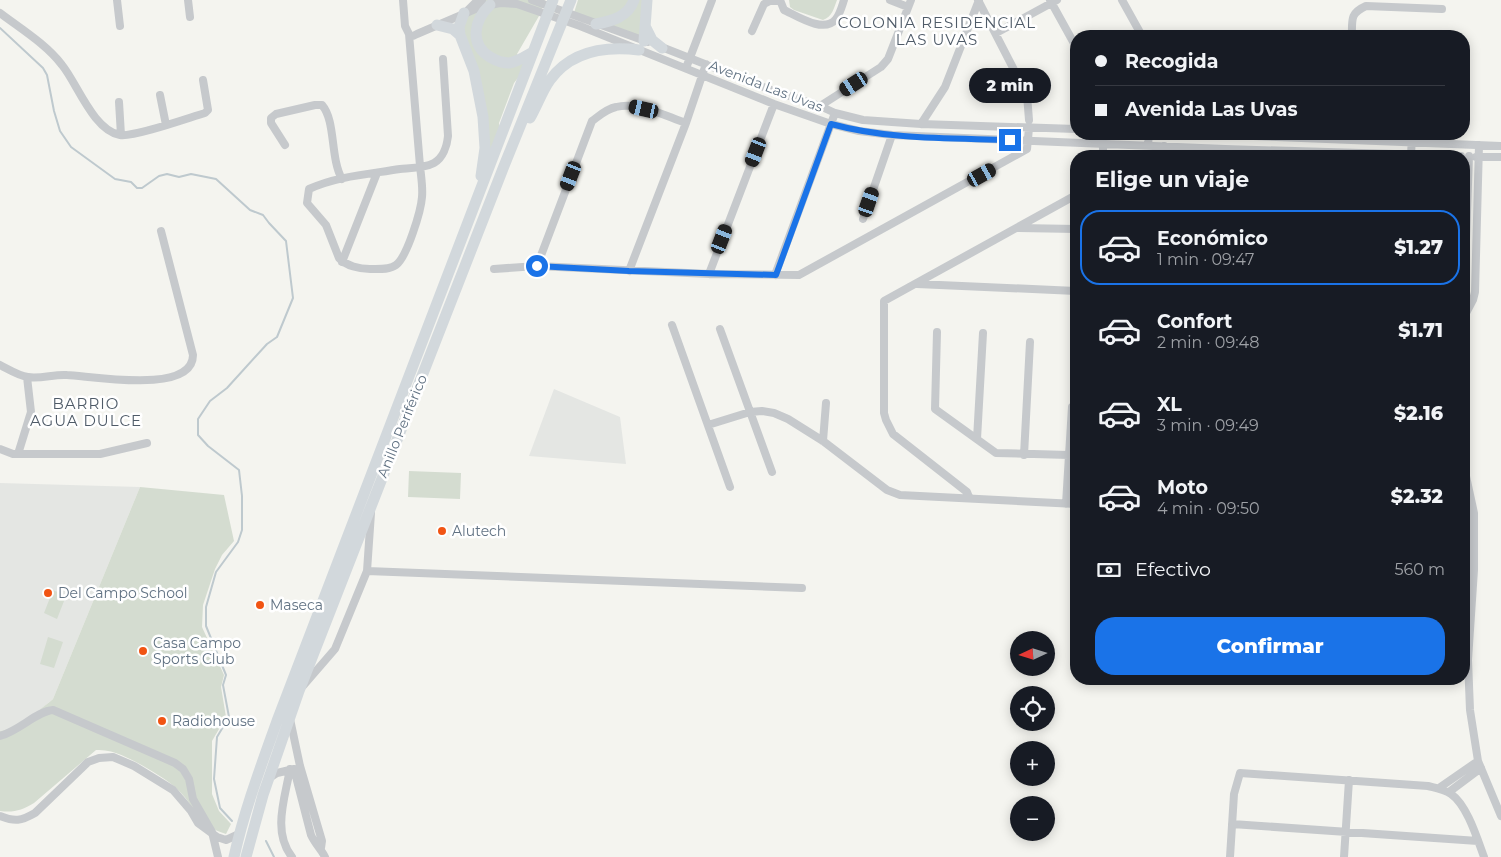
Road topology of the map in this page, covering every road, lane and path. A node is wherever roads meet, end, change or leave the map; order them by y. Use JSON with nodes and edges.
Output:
{"nodes":[{"id":1,"x":117,"y":0,"type":"edge"},
{"id":2,"x":188,"y":0,"type":"edge"},
{"id":3,"x":403,"y":0,"type":"edge"},
{"id":4,"x":553,"y":0,"type":"edge"},
{"id":5,"x":634,"y":0,"type":"edge"},
{"id":6,"x":648,"y":0,"type":"edge"},
{"id":7,"x":780,"y":0,"type":"edge"},
{"id":8,"x":844,"y":0,"type":"edge"},
{"id":9,"x":890,"y":0,"type":"edge"},
{"id":10,"x":978,"y":0,"type":"edge"},
{"id":11,"x":1122,"y":0,"type":"edge"},
{"id":12,"x":1053,"y":1,"type":"edge"},
{"id":13,"x":486,"y":2,"type":"edge"},
{"id":14,"x":571,"y":2,"type":"edge"},
{"id":15,"x":709,"y":2,"type":"edge"},
{"id":16,"x":530,"y":3,"type":"edge"},
{"id":17,"x":910,"y":4,"type":"edge"},
{"id":18,"x":1442,"y":9,"type":"dead end"},
{"id":19,"x":0,"y":13,"type":"edge"},
{"id":20,"x":464,"y":13,"type":"junction"},
{"id":21,"x":190,"y":17,"type":"dead end"},
{"id":22,"x":437,"y":25,"type":"junction"},
{"id":23,"x":586,"y":25,"type":"junction"},
{"id":24,"x":120,"y":26,"type":"dead end"},
{"id":25,"x":645,"y":26,"type":"junction"},
{"id":26,"x":1139,"y":30,"type":"edge"},
{"id":27,"x":1352,"y":30,"type":"edge"},
{"id":28,"x":752,"y":32,"type":"dead end"},
{"id":29,"x":996,"y":33,"type":"junction"},
{"id":30,"x":409,"y":34,"type":"junction"},
{"id":31,"x":460,"y":35,"type":"junction"},
{"id":32,"x":1070,"y":35,"type":"edge"},
{"id":33,"x":642,"y":45,"type":"junction"},
{"id":34,"x":662,"y":48,"type":"junction"},
{"id":35,"x":533,"y":52,"type":"junction"},
{"id":36,"x":690,"y":58,"type":"junction"},
{"id":37,"x":443,"y":59,"type":"dead end"},
{"id":38,"x":706,"y":64,"type":"junction"},
{"id":39,"x":686,"y":68,"type":"junction"},
{"id":40,"x":702,"y":75,"type":"junction"},
{"id":41,"x":203,"y":80,"type":"dead end"},
{"id":42,"x":160,"y":95,"type":"dead end"},
{"id":43,"x":119,"y":102,"type":"dead end"},
{"id":44,"x":774,"y":104,"type":"junction"},
{"id":45,"x":820,"y":106,"type":"junction"},
{"id":46,"x":835,"y":113,"type":"junction"},
{"id":47,"x":686,"y":123,"type":"junction"},
{"id":48,"x":831,"y":124,"type":"junction"},
{"id":49,"x":921,"y":124,"type":"junction"},
{"id":50,"x":1029,"y":124,"type":"junction"},
{"id":51,"x":166,"y":125,"type":"junction"},
{"id":52,"x":1070,"y":128,"type":"edge"},
{"id":53,"x":121,"y":135,"type":"junction"},
{"id":54,"x":892,"y":135,"type":"junction"},
{"id":55,"x":1148,"y":140,"type":"edge"},
{"id":56,"x":1431,"y":140,"type":"edge"},
{"id":57,"x":1029,"y":141,"type":"junction"},
{"id":58,"x":1103,"y":144,"type":"junction"},
{"id":59,"x":285,"y":145,"type":"dead end"},
{"id":60,"x":1479,"y":145,"type":"junction"},
{"id":61,"x":1148,"y":146,"type":"junction"},
{"id":62,"x":1164,"y":146,"type":"junction"},
{"id":63,"x":1501,"y":146,"type":"edge"},
{"id":64,"x":1103,"y":150,"type":"edge"},
{"id":65,"x":1164,"y":150,"type":"edge"},
{"id":66,"x":1199,"y":150,"type":"edge"},
{"id":67,"x":1470,"y":156,"type":"edge"},
{"id":68,"x":1479,"y":156,"type":"junction"},
{"id":69,"x":1501,"y":157,"type":"edge"},
{"id":70,"x":420,"y":166,"type":"junction"},
{"id":71,"x":504,"y":166,"type":"junction"},
{"id":72,"x":377,"y":173,"type":"junction"},
{"id":73,"x":342,"y":179,"type":"junction"},
{"id":74,"x":478,"y":196,"type":"junction"},
{"id":75,"x":1070,"y":198,"type":"edge"},
{"id":76,"x":863,"y":219,"type":"dead end"},
{"id":77,"x":1017,"y":228,"type":"junction"},
{"id":78,"x":1070,"y":230,"type":"edge"},
{"id":79,"x":161,"y":231,"type":"dead end"},
{"id":80,"x":342,"y":262,"type":"junction"},
{"id":81,"x":537,"y":266,"type":"junction"},
{"id":82,"x":494,"y":269,"type":"dead end"},
{"id":83,"x":629,"y":271,"type":"junction"},
{"id":84,"x":709,"y":274,"type":"junction"},
{"id":85,"x":776,"y":275,"type":"junction"},
{"id":86,"x":915,"y":284,"type":"junction"},
{"id":87,"x":1070,"y":290,"type":"edge"},
{"id":88,"x":1470,"y":306,"type":"edge"},
{"id":89,"x":672,"y":325,"type":"dead end"},
{"id":90,"x":720,"y":329,"type":"dead end"},
{"id":91,"x":937,"y":332,"type":"dead end"},
{"id":92,"x":983,"y":333,"type":"dead end"},
{"id":93,"x":1030,"y":342,"type":"dead end"},
{"id":94,"x":0,"y":365,"type":"edge"},
{"id":95,"x":28,"y":377,"type":"junction"},
{"id":96,"x":826,"y":402,"type":"dead end"},
{"id":97,"x":750,"y":412,"type":"junction"},
{"id":98,"x":708,"y":425,"type":"junction"},
{"id":99,"x":976,"y":439,"type":"junction"},
{"id":100,"x":1070,"y":439,"type":"edge"},
{"id":101,"x":823,"y":441,"type":"junction"},
{"id":102,"x":147,"y":443,"type":"dead end"},
{"id":103,"x":0,"y":449,"type":"edge"},
{"id":104,"x":18,"y":454,"type":"junction"},
{"id":105,"x":1024,"y":455,"type":"junction"},
{"id":106,"x":1069,"y":455,"type":"junction"},
{"id":107,"x":772,"y":472,"type":"dead end"},
{"id":108,"x":730,"y":487,"type":"dead end"},
{"id":109,"x":1470,"y":495,"type":"edge"},
{"id":110,"x":969,"y":497,"type":"junction"},
{"id":111,"x":372,"y":502,"type":"junction"},
{"id":112,"x":1066,"y":504,"type":"junction"},
{"id":113,"x":1070,"y":504,"type":"edge"},
{"id":114,"x":1470,"y":570,"type":"edge"},
{"id":115,"x":1474,"y":570,"type":"junction"},
{"id":116,"x":367,"y":571,"type":"junction"},
{"id":117,"x":802,"y":588,"type":"dead end"},
{"id":118,"x":1470,"y":646,"type":"edge"},
{"id":119,"x":1468,"y":685,"type":"edge"},
{"id":120,"x":299,"y":692,"type":"junction"},
{"id":121,"x":290,"y":716,"type":"junction"},
{"id":122,"x":0,"y":736,"type":"edge"},
{"id":123,"x":1479,"y":764,"type":"junction"},
{"id":124,"x":295,"y":768,"type":"junction"},
{"id":125,"x":267,"y":780,"type":"junction"},
{"id":126,"x":1349,"y":780,"type":"junction"},
{"id":127,"x":1439,"y":788,"type":"junction"},
{"id":128,"x":1448,"y":792,"type":"junction"},
{"id":129,"x":0,"y":816,"type":"edge"},
{"id":130,"x":1501,"y":816,"type":"edge"},
{"id":131,"x":1232,"y":824,"type":"junction"},
{"id":132,"x":212,"y":832,"type":"junction"},
{"id":133,"x":1346,"y":832,"type":"junction"},
{"id":134,"x":239,"y":834,"type":"junction"},
{"id":135,"x":1478,"y":841,"type":"junction"},
{"id":136,"x":218,"y":857,"type":"edge"},
{"id":137,"x":234,"y":857,"type":"edge"},
{"id":138,"x":246,"y":857,"type":"edge"},
{"id":139,"x":292,"y":857,"type":"edge"},
{"id":140,"x":325,"y":857,"type":"edge"},
{"id":141,"x":1230,"y":857,"type":"edge"},
{"id":142,"x":1344,"y":857,"type":"edge"},
{"id":143,"x":1484,"y":857,"type":"edge"}],
"edges":[{"from":1,"to":24,"type":"street"},
{"from":2,"to":21,"type":"street"},
{"from":3,"to":30,"type":"street"},
{"from":4,"to":35,"type":"highway","name":"Anillo Periférico"},
{"from":5,"to":23,"type":"highway"},
{"from":6,"to":25,"type":"highway"},
{"from":7,"to":8,"type":"street"},
{"from":7,"to":28,"type":"street"},
{"from":9,"to":17,"type":"street"},
{"from":10,"to":29,"type":"street"},
{"from":10,"to":49,"type":"street"},
{"from":11,"to":26,"type":"street"},
{"from":12,"to":29,"type":"street"},
{"from":12,"to":32,"type":"street"},
{"from":13,"to":16,"type":"street","name":"Avenida Las Uvas"},
{"from":13,"to":20,"type":"street","name":"Avenida Las Uvas"},
{"from":13,"to":35,"type":"highway"},
{"from":14,"to":71,"type":"highway","name":"Anillo Periférico"},
{"from":15,"to":36,"type":"street"},
{"from":16,"to":23,"type":"street","name":"Avenida Las Uvas"},
{"from":17,"to":45,"type":"street"},
{"from":18,"to":27,"type":"street"},
{"from":19,"to":53,"type":"street"},
{"from":20,"to":22,"type":"street","name":"Avenida Las Uvas"},
{"from":20,"to":31,"type":"highway"},
{"from":22,"to":30,"type":"street","name":"Avenida Las Uvas"},
{"from":22,"to":31,"type":"highway"},
{"from":23,"to":33,"type":"street","name":"Avenida Las Uvas"},
{"from":25,"to":33,"type":"highway"},
{"from":25,"to":34,"type":"highway"},
{"from":29,"to":50,"type":"street"},
{"from":30,"to":70,"type":"street"},
{"from":31,"to":74,"type":"highway"},
{"from":33,"to":34,"type":"street","name":"Avenida Las Uvas"},
{"from":33,"to":39,"type":"street","name":"Avenida Las Uvas"},
{"from":33,"to":71,"type":"highway"},
{"from":34,"to":36,"type":"street","name":"Avenida Las Uvas"},
{"from":35,"to":74,"type":"highway","name":"Anillo Periférico"},
{"from":36,"to":38,"type":"street","name":"Avenida Las Uvas"},
{"from":36,"to":39,"type":"street"},
{"from":37,"to":70,"type":"street"},
{"from":38,"to":40,"type":"street"},
{"from":38,"to":45,"type":"street","name":"Avenida Las Uvas"},
{"from":39,"to":40,"type":"street","name":"Avenida Las Uvas"},
{"from":40,"to":44,"type":"street","name":"Avenida Las Uvas"},
{"from":40,"to":47,"type":"street"},
{"from":41,"to":51,"type":"street"},
{"from":42,"to":51,"type":"street"},
{"from":43,"to":53,"type":"street"},
{"from":44,"to":48,"type":"street","name":"Avenida Las Uvas"},
{"from":44,"to":84,"type":"street"},
{"from":45,"to":46,"type":"street","name":"Avenida Las Uvas"},
{"from":46,"to":48,"type":"street"},
{"from":46,"to":49,"type":"street","name":"Avenida Las Uvas"},
{"from":47,"to":81,"type":"street"},
{"from":47,"to":83,"type":"street"},
{"from":48,"to":54,"type":"street","name":"Avenida Las Uvas"},
{"from":48,"to":85,"type":"street"},
{"from":49,"to":50,"type":"street","name":"Avenida Las Uvas"},
{"from":50,"to":52,"type":"street","name":"Avenida Las Uvas"},
{"from":50,"to":57,"type":"street"},
{"from":51,"to":53,"type":"street"},
{"from":54,"to":57,"type":"street","name":"Avenida Las Uvas"},
{"from":54,"to":76,"type":"street"},
{"from":55,"to":61,"type":"street"},
{"from":56,"to":60,"type":"street"},
{"from":57,"to":58,"type":"street","name":"Avenida Las Uvas"},
{"from":57,"to":85,"type":"street"},
{"from":58,"to":61,"type":"street","name":"Avenida Las Uvas"},
{"from":58,"to":64,"type":"street"},
{"from":59,"to":73,"type":"street"},
{"from":60,"to":63,"type":"street"},
{"from":60,"to":68,"type":"street"},
{"from":61,"to":62,"type":"street","name":"Avenida Las Uvas"},
{"from":62,"to":65,"type":"street"},
{"from":62,"to":66,"type":"street","name":"Avenida Las Uvas"},
{"from":67,"to":68,"type":"street","name":"Avenida Las Uvas"},
{"from":68,"to":69,"type":"street","name":"Avenida Las Uvas"},
{"from":68,"to":88,"type":"street"},
{"from":70,"to":72,"type":"street"},
{"from":70,"to":80,"type":"street"},
{"from":71,"to":111,"type":"highway","name":"Anillo Periférico"},
{"from":72,"to":73,"type":"street"},
{"from":72,"to":80,"type":"street"},
{"from":73,"to":80,"type":"street"},
{"from":74,"to":134,"type":"highway","name":"Anillo Periférico"},
{"from":75,"to":77,"type":"street"},
{"from":77,"to":78,"type":"street"},
{"from":77,"to":86,"type":"street"},
{"from":79,"to":95,"type":"street"},
{"from":81,"to":82,"type":"street"},
{"from":81,"to":83,"type":"street"},
{"from":83,"to":84,"type":"street"},
{"from":84,"to":85,"type":"street"},
{"from":86,"to":87,"type":"street"},
{"from":86,"to":110,"type":"street"},
{"from":89,"to":98,"type":"street"},
{"from":90,"to":97,"type":"street"},
{"from":91,"to":99,"type":"street"},
{"from":92,"to":99,"type":"street"},
{"from":93,"to":105,"type":"street"},
{"from":94,"to":95,"type":"street"},
{"from":95,"to":104,"type":"street"},
{"from":96,"to":101,"type":"street"},
{"from":97,"to":98,"type":"street"},
{"from":97,"to":101,"type":"street"},
{"from":97,"to":107,"type":"street"},
{"from":98,"to":108,"type":"street"},
{"from":99,"to":105,"type":"street"},
{"from":100,"to":106,"type":"street"},
{"from":101,"to":110,"type":"street"},
{"from":102,"to":104,"type":"street"},
{"from":103,"to":104,"type":"street"},
{"from":105,"to":106,"type":"street"},
{"from":106,"to":112,"type":"street"},
{"from":109,"to":115,"type":"street"},
{"from":110,"to":112,"type":"street"},
{"from":111,"to":116,"type":"street"},
{"from":111,"to":120,"type":"highway","name":"Anillo Periférico"},
{"from":112,"to":113,"type":"street"},
{"from":114,"to":115,"type":"street"},
{"from":115,"to":118,"type":"street"},
{"from":116,"to":117,"type":"street"},
{"from":116,"to":120,"type":"street"},
{"from":119,"to":123,"type":"street"},
{"from":120,"to":121,"type":"highway","name":"Anillo Periférico"},
{"from":121,"to":124,"type":"street"},
{"from":121,"to":125,"type":"highway","name":"Anillo Periférico"},
{"from":122,"to":132,"type":"street"},
{"from":123,"to":127,"type":"street"},
{"from":123,"to":128,"type":"street"},
{"from":123,"to":130,"type":"street"},
{"from":124,"to":125,"type":"street"},
{"from":124,"to":139,"type":"street"},
{"from":124,"to":140,"type":"street"},
{"from":125,"to":138,"type":"highway","name":"Anillo Periférico"},
{"from":126,"to":127,"type":"street"},
{"from":126,"to":131,"type":"street"},
{"from":126,"to":133,"type":"street"},
{"from":127,"to":128,"type":"street"},
{"from":128,"to":135,"type":"street"},
{"from":129,"to":132,"type":"street"},
{"from":131,"to":133,"type":"street"},
{"from":131,"to":141,"type":"street"},
{"from":132,"to":134,"type":"street"},
{"from":132,"to":136,"type":"street"},
{"from":133,"to":135,"type":"street"},
{"from":133,"to":142,"type":"street"},
{"from":134,"to":137,"type":"highway","name":"Anillo Periférico"},
{"from":135,"to":143,"type":"street"}]}
